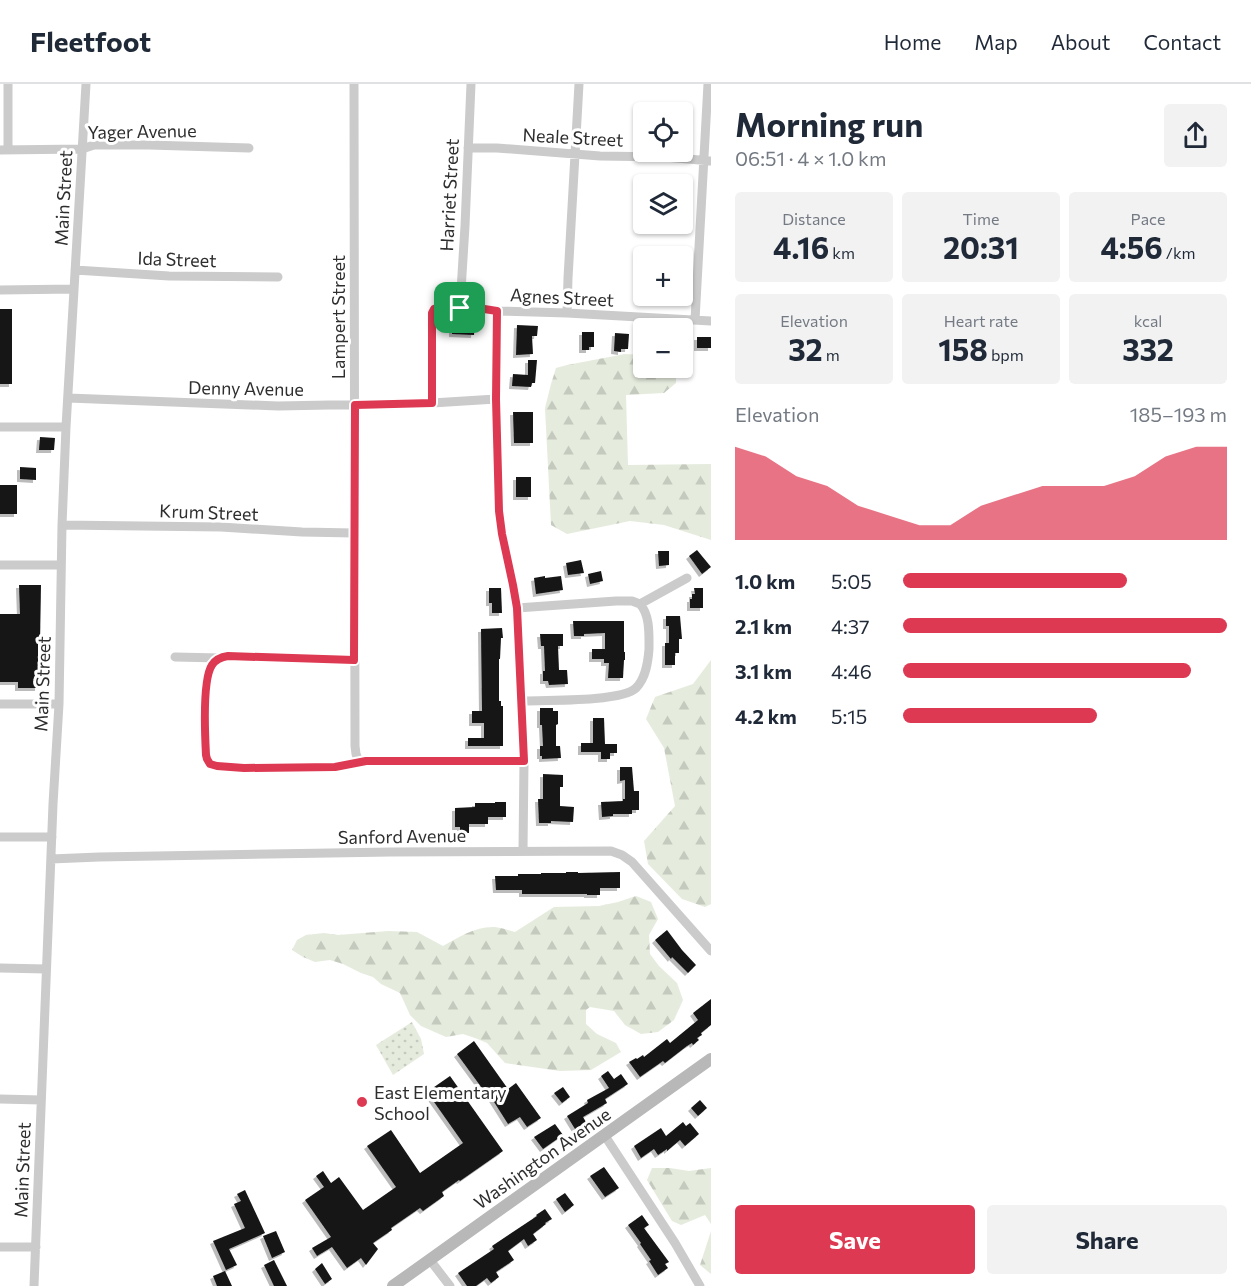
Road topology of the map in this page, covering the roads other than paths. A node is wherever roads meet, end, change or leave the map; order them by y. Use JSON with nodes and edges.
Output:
{"nodes":[{"id":1,"x":8,"y":84,"type":"edge"},
{"id":2,"x":86,"y":84,"type":"edge"},
{"id":3,"x":354,"y":84,"type":"edge"},
{"id":4,"x":471,"y":84,"type":"edge"},
{"id":5,"x":579,"y":84,"type":"edge"},
{"id":6,"x":708,"y":84,"type":"edge"},
{"id":7,"x":249,"y":148,"type":"dead end"},
{"id":8,"x":468,"y":148,"type":"junction"},
{"id":9,"x":82,"y":149,"type":"junction"},
{"id":10,"x":4,"y":150,"type":"edge"},
{"id":11,"x":575,"y":154,"type":"junction"},
{"id":12,"x":707,"y":160,"type":"edge"},
{"id":13,"x":75,"y":270,"type":"junction"},
{"id":14,"x":278,"y":277,"type":"dead end"},
{"id":15,"x":74,"y":289,"type":"junction"},
{"id":16,"x":0,"y":290,"type":"edge"},
{"id":17,"x":460,"y":308,"type":"junction"},
{"id":18,"x":497,"y":311,"type":"junction"},
{"id":19,"x":567,"y":313,"type":"junction"},
{"id":20,"x":695,"y":320,"type":"junction"},
{"id":21,"x":711,"y":321,"type":"edge"},
{"id":22,"x":68,"y":398,"type":"junction"},
{"id":23,"x":496,"y":399,"type":"junction"},
{"id":24,"x":432,"y":403,"type":"junction"},
{"id":25,"x":355,"y":405,"type":"junction"},
{"id":26,"x":0,"y":427,"type":"edge"},
{"id":27,"x":66,"y":427,"type":"junction"},
{"id":28,"x":62,"y":525,"type":"junction"},
{"id":29,"x":354,"y":533,"type":"junction"},
{"id":30,"x":0,"y":565,"type":"edge"},
{"id":31,"x":62,"y":565,"type":"junction"},
{"id":32,"x":687,"y":578,"type":"dead end"},
{"id":33,"x":640,"y":604,"type":"junction"},
{"id":34,"x":517,"y":608,"type":"junction"},
{"id":35,"x":175,"y":657,"type":"dead end"},
{"id":36,"x":220,"y":658,"type":"junction"},
{"id":37,"x":354,"y":660,"type":"junction"},
{"id":38,"x":521,"y":701,"type":"junction"},
{"id":39,"x":0,"y":704,"type":"edge"},
{"id":40,"x":59,"y":704,"type":"junction"},
{"id":41,"x":524,"y":761,"type":"junction"},
{"id":42,"x":364,"y":762,"type":"junction"},
{"id":43,"x":0,"y":837,"type":"edge"},
{"id":44,"x":52,"y":837,"type":"junction"},
{"id":45,"x":523,"y":851,"type":"junction"},
{"id":46,"x":51,"y":859,"type":"junction"},
{"id":47,"x":711,"y":951,"type":"edge"},
{"id":48,"x":0,"y":968,"type":"edge"},
{"id":49,"x":46,"y":969,"type":"junction"},
{"id":50,"x":711,"y":1059,"type":"edge"},
{"id":51,"x":0,"y":1099,"type":"edge"},
{"id":52,"x":41,"y":1100,"type":"junction"},
{"id":53,"x":604,"y":1136,"type":"junction"},
{"id":54,"x":0,"y":1247,"type":"edge"},
{"id":55,"x":36,"y":1247,"type":"junction"},
{"id":56,"x":430,"y":1260,"type":"junction"},
{"id":57,"x":34,"y":1286,"type":"edge"},
{"id":58,"x":393,"y":1286,"type":"edge"},
{"id":59,"x":450,"y":1286,"type":"edge"},
{"id":60,"x":700,"y":1286,"type":"edge"}],
"edges":[{"from":1,"to":10,"type":"street"},
{"from":2,"to":9,"type":"street","name":"Main Street"},
{"from":3,"to":25,"type":"street","name":"Lampert Street"},
{"from":4,"to":8,"type":"street","name":"Harriet Street"},
{"from":5,"to":11,"type":"street"},
{"from":6,"to":12,"type":"street"},
{"from":7,"to":9,"type":"street","name":"Yager Avenue"},
{"from":8,"to":11,"type":"street","name":"Neale Street"},
{"from":8,"to":17,"type":"street","name":"Harriet Street"},
{"from":9,"to":10,"type":"street","name":"Yager Avenue"},
{"from":9,"to":13,"type":"street","name":"Main Street"},
{"from":11,"to":12,"type":"street","name":"Neale Street"},
{"from":11,"to":19,"type":"street"},
{"from":12,"to":20,"type":"street"},
{"from":13,"to":14,"type":"street","name":"Ida Street"},
{"from":13,"to":15,"type":"street","name":"Main Street"},
{"from":15,"to":16,"type":"street"},
{"from":15,"to":22,"type":"street","name":"Main Street"},
{"from":17,"to":18,"type":"street","name":"Agnes Street"},
{"from":17,"to":24,"type":"street","name":"Agnes Street"},
{"from":18,"to":19,"type":"street","name":"Agnes Street"},
{"from":18,"to":23,"type":"street"},
{"from":19,"to":20,"type":"street","name":"Agnes Street"},
{"from":20,"to":21,"type":"street","name":"Agnes Street"},
{"from":22,"to":25,"type":"street","name":"Denny Avenue"},
{"from":22,"to":27,"type":"street","name":"Main Street"},
{"from":23,"to":24,"type":"street","name":"Denny Avenue"},
{"from":23,"to":34,"type":"street"},
{"from":24,"to":25,"type":"street","name":"Denny Avenue"},
{"from":25,"to":29,"type":"street","name":"Lampert Street"},
{"from":26,"to":27,"type":"street"},
{"from":27,"to":28,"type":"street","name":"Main Street"},
{"from":28,"to":29,"type":"street","name":"Krum Street"},
{"from":28,"to":31,"type":"street","name":"Main Street"},
{"from":29,"to":37,"type":"street","name":"Lampert Street"},
{"from":30,"to":31,"type":"street"},
{"from":31,"to":40,"type":"street","name":"Main Street"},
{"from":32,"to":33,"type":"street"},
{"from":33,"to":34,"type":"street"},
{"from":33,"to":38,"type":"street"},
{"from":34,"to":38,"type":"street"},
{"from":35,"to":36,"type":"street"},
{"from":36,"to":37,"type":"street"},
{"from":36,"to":42,"type":"street"},
{"from":37,"to":42,"type":"street","name":"Lampert Street"},
{"from":38,"to":41,"type":"street"},
{"from":39,"to":40,"type":"street"},
{"from":40,"to":44,"type":"street","name":"Main Street"},
{"from":41,"to":42,"type":"street"},
{"from":41,"to":45,"type":"street"},
{"from":43,"to":44,"type":"street"},
{"from":44,"to":46,"type":"street","name":"Main Street"},
{"from":45,"to":46,"type":"street","name":"Sanford Avenue"},
{"from":45,"to":47,"type":"street","name":"Sanford Avenue"},
{"from":46,"to":49,"type":"street","name":"Main Street"},
{"from":48,"to":49,"type":"street"},
{"from":49,"to":52,"type":"street","name":"Main Street"},
{"from":50,"to":53,"type":"main road","name":"Washington Avenue"},
{"from":51,"to":52,"type":"street"},
{"from":52,"to":55,"type":"street","name":"Main Street"},
{"from":53,"to":56,"type":"main road","name":"Washington Avenue"},
{"from":53,"to":60,"type":"street"},
{"from":54,"to":55,"type":"street"},
{"from":55,"to":57,"type":"street","name":"Main Street"},
{"from":56,"to":58,"type":"main road","name":"Washington Avenue"},
{"from":56,"to":59,"type":"street"}]}
